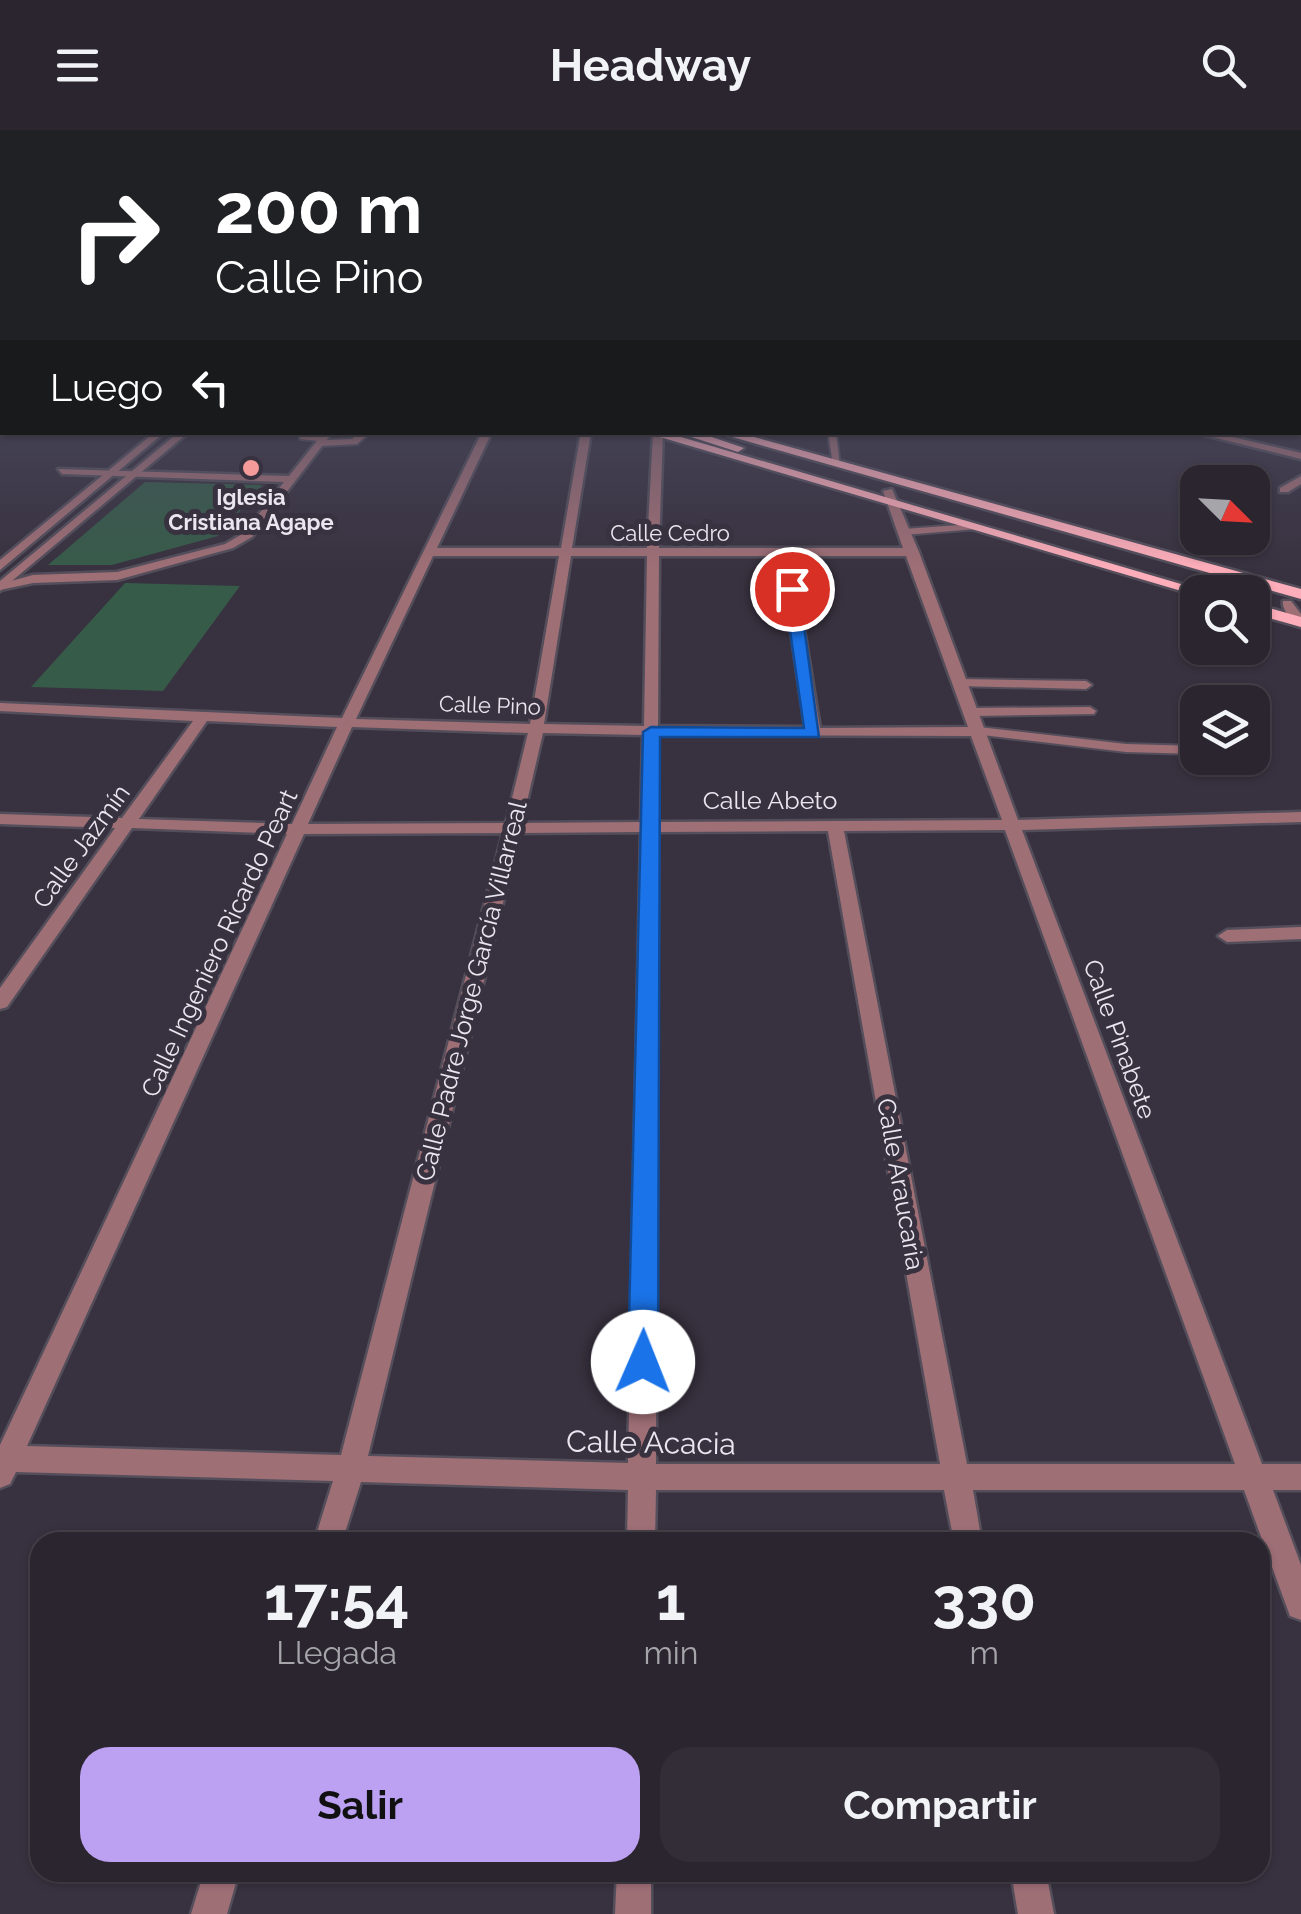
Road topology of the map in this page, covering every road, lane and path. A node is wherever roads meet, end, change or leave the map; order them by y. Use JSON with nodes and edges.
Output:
{"nodes":[{"id":1,"x":157,"y":435,"type":"edge"},
{"id":2,"x":183,"y":435,"type":"edge"},
{"id":3,"x":304,"y":435,"type":"edge"},
{"id":4,"x":363,"y":435,"type":"edge"},
{"id":5,"x":485,"y":435,"type":"edge"},
{"id":6,"x":586,"y":435,"type":"edge"},
{"id":7,"x":655,"y":435,"type":"edge"},
{"id":8,"x":662,"y":435,"type":"edge"},
{"id":9,"x":692,"y":435,"type":"edge"},
{"id":10,"x":723,"y":435,"type":"edge"},
{"id":11,"x":729,"y":435,"type":"edge"},
{"id":12,"x":832,"y":435,"type":"edge"},
{"id":13,"x":1209,"y":435,"type":"edge"},
{"id":14,"x":325,"y":438,"type":"edge"},
{"id":15,"x":751,"y":452,"type":"junction"},
{"id":16,"x":1301,"y":456,"type":"edge"},
{"id":17,"x":837,"y":465,"type":"junction"},
{"id":18,"x":62,"y":471,"type":"dead end"},
{"id":19,"x":113,"y":473,"type":"junction"},
{"id":20,"x":138,"y":474,"type":"junction"},
{"id":21,"x":292,"y":479,"type":"junction"},
{"id":22,"x":1301,"y":479,"type":"edge"},
{"id":23,"x":1284,"y":490,"type":"dead end"},
{"id":24,"x":890,"y":497,"type":"junction"},
{"id":25,"x":973,"y":527,"type":"junction"},
{"id":26,"x":908,"y":542,"type":"junction"},
{"id":27,"x":426,"y":552,"type":"junction"},
{"id":28,"x":566,"y":552,"type":"junction"},
{"id":29,"x":653,"y":553,"type":"junction"},
{"id":30,"x":786,"y":553,"type":"junction"},
{"id":31,"x":17,"y":574,"type":"junction"},
{"id":32,"x":1182,"y":575,"type":"edge"},
{"id":33,"x":33,"y":579,"type":"junction"},
{"id":34,"x":0,"y":580,"type":"edge"},
{"id":35,"x":1180,"y":586,"type":"edge"},
{"id":36,"x":1270,"y":601,"type":"edge"},
{"id":37,"x":1270,"y":610,"type":"edge"},
{"id":38,"x":1298,"y":612,"type":"edge"},
{"id":39,"x":962,"y":683,"type":"junction"},
{"id":40,"x":1086,"y":685,"type":"dead end"},
{"id":41,"x":0,"y":707,"type":"edge"},
{"id":42,"x":1090,"y":712,"type":"dead end"},
{"id":43,"x":202,"y":718,"type":"junction"},
{"id":44,"x":347,"y":722,"type":"junction"},
{"id":45,"x":976,"y":722,"type":"junction"},
{"id":46,"x":536,"y":729,"type":"junction"},
{"id":47,"x":651,"y":732,"type":"junction"},
{"id":48,"x":813,"y":733,"type":"junction"},
{"id":49,"x":1180,"y":750,"type":"edge"},
{"id":50,"x":1301,"y":817,"type":"edge"},
{"id":51,"x":0,"y":819,"type":"edge"},
{"id":52,"x":835,"y":824,"type":"junction"},
{"id":53,"x":650,"y":825,"type":"junction"},
{"id":54,"x":1012,"y":825,"type":"junction"},
{"id":55,"x":128,"y":826,"type":"junction"},
{"id":56,"x":514,"y":826,"type":"junction"},
{"id":57,"x":299,"y":829,"type":"junction"},
{"id":58,"x":1301,"y":933,"type":"edge"},
{"id":59,"x":1226,"y":936,"type":"dead end"},
{"id":60,"x":0,"y":1002,"type":"edge"},
{"id":61,"x":3,"y":1464,"type":"edge"},
{"id":62,"x":351,"y":1468,"type":"junction"},
{"id":63,"x":642,"y":1477,"type":"junction"},
{"id":64,"x":1301,"y":1478,"type":"edge"},
{"id":65,"x":956,"y":1479,"type":"junction"},
{"id":66,"x":1254,"y":1480,"type":"junction"},
{"id":67,"x":331,"y":1532,"type":"edge"},
{"id":68,"x":640,"y":1532,"type":"edge"},
{"id":69,"x":966,"y":1532,"type":"edge"},
{"id":70,"x":1301,"y":1606,"type":"edge"},
{"id":71,"x":219,"y":1882,"type":"edge"},
{"id":72,"x":634,"y":1882,"type":"edge"},
{"id":73,"x":1030,"y":1882,"type":"edge"},
{"id":74,"x":209,"y":1914,"type":"edge"},
{"id":75,"x":634,"y":1914,"type":"edge"},
{"id":76,"x":1036,"y":1914,"type":"edge"}],
"edges":[{"from":1,"to":19,"type":"street"},
{"from":2,"to":20,"type":"street"},
{"from":3,"to":14,"type":"lane"},
{"from":4,"to":14,"type":"lane"},
{"from":5,"to":27,"type":"street","name":"Calle Ingeniero Ricardo Peart"},
{"from":6,"to":28,"type":"street","name":"Calle Padre Jorge García Villarreal"},
{"from":7,"to":29,"type":"street"},
{"from":8,"to":24,"type":"main road"},
{"from":9,"to":15,"type":"main road"},
{"from":10,"to":15,"type":"main road"},
{"from":11,"to":17,"type":"main road"},
{"from":12,"to":17,"type":"lane"},
{"from":13,"to":16,"type":"street"},
{"from":14,"to":21,"type":"street"},
{"from":15,"to":24,"type":"main road"},
{"from":17,"to":38,"type":"main road"},
{"from":18,"to":19,"type":"street"},
{"from":19,"to":20,"type":"street"},
{"from":19,"to":34,"type":"street"},
{"from":20,"to":21,"type":"street"},
{"from":20,"to":31,"type":"street"},
{"from":21,"to":33,"type":"street"},
{"from":22,"to":23,"type":"street"},
{"from":24,"to":25,"type":"main road"},
{"from":24,"to":26,"type":"street","name":"Calle Pinabete"},
{"from":24,"to":32,"type":"main road"},
{"from":25,"to":26,"type":"lane"},
{"from":25,"to":35,"type":"main road"},
{"from":26,"to":30,"type":"street","name":"Calle Cedro"},
{"from":26,"to":39,"type":"street","name":"Calle Pinabete"},
{"from":27,"to":28,"type":"street","name":"Calle Cedro"},
{"from":27,"to":44,"type":"street","name":"Calle Ingeniero Ricardo Peart"},
{"from":28,"to":29,"type":"street","name":"Calle Cedro"},
{"from":28,"to":46,"type":"street","name":"Calle Padre Jorge García Villarreal"},
{"from":29,"to":30,"type":"street","name":"Calle Cedro"},
{"from":29,"to":47,"type":"street"},
{"from":30,"to":48,"type":"street"},
{"from":31,"to":33,"type":"street"},
{"from":31,"to":34,"type":"street"},
{"from":33,"to":34,"type":"street"},
{"from":36,"to":38,"type":"main road"},
{"from":37,"to":38,"type":"main road"},
{"from":39,"to":40,"type":"lane"},
{"from":39,"to":45,"type":"street","name":"Calle Pinabete"},
{"from":41,"to":43,"type":"street","name":"Calle Pino"},
{"from":42,"to":45,"type":"lane"},
{"from":43,"to":44,"type":"street","name":"Calle Pino"},
{"from":43,"to":55,"type":"street","name":"Calle Jazmín"},
{"from":44,"to":46,"type":"street","name":"Calle Pino"},
{"from":44,"to":57,"type":"street","name":"Calle Ingeniero Ricardo Peart"},
{"from":45,"to":48,"type":"street","name":"Calle Pino"},
{"from":45,"to":49,"type":"lane"},
{"from":45,"to":54,"type":"street","name":"Calle Pinabete"},
{"from":46,"to":47,"type":"street","name":"Calle Pino"},
{"from":46,"to":56,"type":"street","name":"Calle Padre Jorge García Villarreal"},
{"from":47,"to":48,"type":"street","name":"Calle Pino"},
{"from":47,"to":53,"type":"street"},
{"from":50,"to":54,"type":"street","name":"Calle Abeto"},
{"from":51,"to":55,"type":"street","name":"Calle Abeto"},
{"from":52,"to":53,"type":"street","name":"Calle Abeto"},
{"from":52,"to":54,"type":"street","name":"Calle Abeto"},
{"from":52,"to":65,"type":"street","name":"Calle Araucaria"},
{"from":53,"to":56,"type":"street","name":"Calle Abeto"},
{"from":53,"to":63,"type":"street"},
{"from":54,"to":66,"type":"street","name":"Calle Pinabete"},
{"from":55,"to":57,"type":"street","name":"Calle Abeto"},
{"from":55,"to":60,"type":"street","name":"Calle Jazmín"},
{"from":56,"to":57,"type":"street","name":"Calle Abeto"},
{"from":56,"to":62,"type":"street","name":"Calle Padre Jorge García Villarreal"},
{"from":57,"to":61,"type":"street","name":"Calle Ingeniero Ricardo Peart"},
{"from":58,"to":59,"type":"street"},
{"from":61,"to":62,"type":"street","name":"Calle Acacia"},
{"from":62,"to":63,"type":"street","name":"Calle Acacia"},
{"from":62,"to":67,"type":"street","name":"Calle Padre Jorge García Villarreal"},
{"from":63,"to":65,"type":"street","name":"Calle Acacia"},
{"from":63,"to":68,"type":"street"},
{"from":64,"to":66,"type":"street","name":"Calle Acacia"},
{"from":65,"to":66,"type":"street","name":"Calle Acacia"},
{"from":65,"to":69,"type":"street","name":"Calle Araucaria"},
{"from":66,"to":70,"type":"street","name":"Calle Pinabete"},
{"from":71,"to":74,"type":"street"},
{"from":72,"to":75,"type":"street"},
{"from":73,"to":76,"type":"street"}]}
